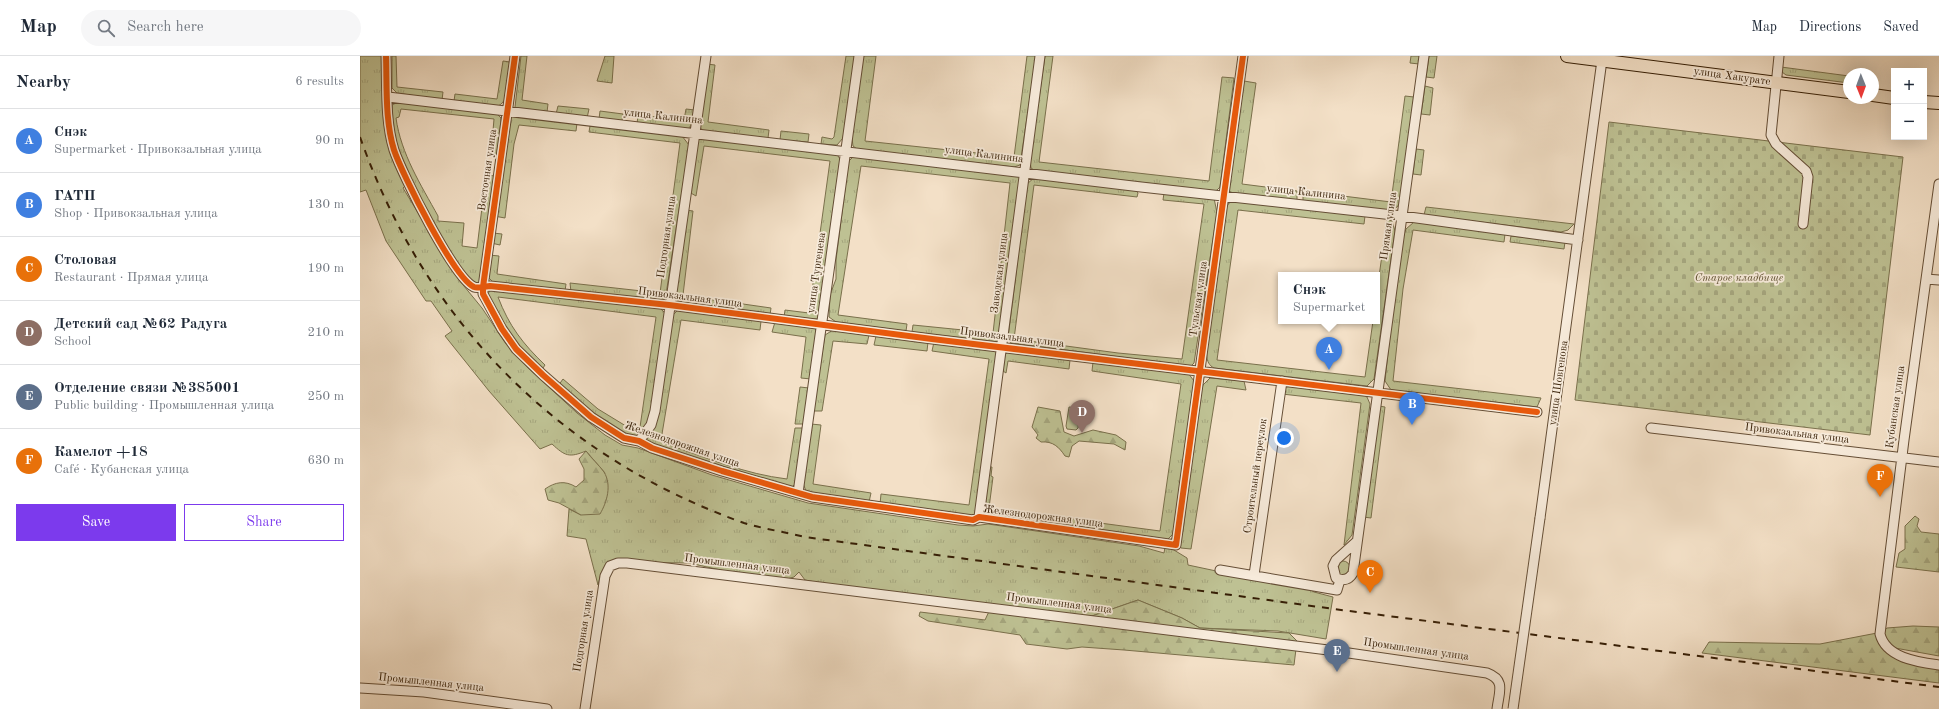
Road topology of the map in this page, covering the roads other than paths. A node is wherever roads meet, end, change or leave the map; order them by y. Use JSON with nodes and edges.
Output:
{"nodes":[{"id":1,"x":386,"y":56,"type":"edge"},
{"id":2,"x":515,"y":56,"type":"edge"},
{"id":3,"x":706,"y":56,"type":"edge"},
{"id":4,"x":859,"y":56,"type":"edge"},
{"id":5,"x":1040,"y":56,"type":"edge"},
{"id":6,"x":1243,"y":56,"type":"edge"},
{"id":7,"x":1424,"y":56,"type":"edge"},
{"id":8,"x":1567,"y":56,"type":"edge"},
{"id":9,"x":1780,"y":56,"type":"edge"},
{"id":10,"x":1603,"y":58,"type":"edge"},
{"id":11,"x":1776,"y":83,"type":"junction"},
{"id":12,"x":1843,"y":91,"type":"edge"},
{"id":13,"x":1879,"y":96,"type":"edge"},
{"id":14,"x":388,"y":97,"type":"junction"},
{"id":15,"x":1891,"y":98,"type":"edge"},
{"id":16,"x":1927,"y":102,"type":"edge"},
{"id":17,"x":1939,"y":104,"type":"edge"},
{"id":18,"x":507,"y":112,"type":"junction"},
{"id":19,"x":694,"y":133,"type":"junction"},
{"id":20,"x":846,"y":151,"type":"junction"},
{"id":21,"x":1025,"y":172,"type":"junction"},
{"id":22,"x":1939,"y":184,"type":"edge"},
{"id":23,"x":1224,"y":196,"type":"junction"},
{"id":24,"x":1402,"y":216,"type":"junction"},
{"id":25,"x":1803,"y":224,"type":"dead end"},
{"id":26,"x":1578,"y":240,"type":"junction"},
{"id":27,"x":1926,"y":279,"type":"junction"},
{"id":28,"x":1939,"y":280,"type":"edge"},
{"id":29,"x":483,"y":287,"type":"junction"},
{"id":30,"x":669,"y":305,"type":"junction"},
{"id":31,"x":823,"y":324,"type":"junction"},
{"id":32,"x":1002,"y":347,"type":"junction"},
{"id":33,"x":1199,"y":371,"type":"junction"},
{"id":34,"x":1282,"y":382,"type":"junction"},
{"id":35,"x":1378,"y":393,"type":"junction"},
{"id":36,"x":1538,"y":412,"type":"dead end"},
{"id":37,"x":1651,"y":428,"type":"dead end"},
{"id":38,"x":639,"y":441,"type":"junction"},
{"id":39,"x":1902,"y":458,"type":"junction"},
{"id":40,"x":1939,"y":462,"type":"edge"},
{"id":41,"x":798,"y":493,"type":"junction"},
{"id":42,"x":979,"y":517,"type":"junction"},
{"id":43,"x":1356,"y":542,"type":"junction"},
{"id":44,"x":1176,"y":545,"type":"joint"},
{"id":45,"x":618,"y":563,"type":"joint"},
{"id":46,"x":1220,"y":570,"type":"dead end"},
{"id":47,"x":1254,"y":575,"type":"junction"},
{"id":48,"x":1340,"y":580,"type":"junction"},
{"id":49,"x":1939,"y":665,"type":"edge"},
{"id":50,"x":360,"y":688,"type":"edge"},
{"id":51,"x":547,"y":709,"type":"edge"},
{"id":52,"x":585,"y":709,"type":"edge"},
{"id":53,"x":1497,"y":709,"type":"edge"},
{"id":54,"x":1513,"y":709,"type":"edge"}],
"edges":[{"from":1,"to":14,"type":"street"},
{"from":2,"to":18,"type":"street","name":"Восточная улица"},
{"from":3,"to":19,"type":"street","name":"Подгорная улица"},
{"from":4,"to":20,"type":"street","name":"улица Тургенева"},
{"from":5,"to":21,"type":"street","name":"Заводская улица"},
{"from":6,"to":23,"type":"street","name":"Тульская улица"},
{"from":7,"to":24,"type":"street","name":"Прямая улица"},
{"from":8,"to":10,"type":"main road","name":"улица Хакурате"},
{"from":9,"to":11,"type":"street"},
{"from":10,"to":11,"type":"main road","name":"улица Хакурате"},
{"from":10,"to":26,"type":"street","name":"улица Шовгенова"},
{"from":11,"to":12,"type":"main road","name":"улица Хакурате"},
{"from":11,"to":25,"type":"street"},
{"from":13,"to":15,"type":"main road"},
{"from":14,"to":18,"type":"street","name":"улица Калинина"},
{"from":14,"to":29,"type":"street"},
{"from":16,"to":17,"type":"main road"},
{"from":18,"to":19,"type":"street","name":"улица Калинина"},
{"from":18,"to":29,"type":"street","name":"Восточная улица"},
{"from":19,"to":20,"type":"street","name":"улица Калинина"},
{"from":19,"to":30,"type":"street","name":"Подгорная улица"},
{"from":20,"to":21,"type":"street","name":"улица Калинина"},
{"from":20,"to":31,"type":"street","name":"улица Тургенева"},
{"from":21,"to":23,"type":"street","name":"улица Калинина"},
{"from":21,"to":32,"type":"street","name":"Заводская улица"},
{"from":22,"to":27,"type":"street","name":"Кубанская улица"},
{"from":23,"to":24,"type":"street","name":"улица Калинина"},
{"from":23,"to":33,"type":"street","name":"Тульская улица"},
{"from":24,"to":26,"type":"street","name":"улица Калинина"},
{"from":24,"to":35,"type":"street","name":"Прямая улица"},
{"from":26,"to":54,"type":"street","name":"улица Шовгенова","bridge":true},
{"from":27,"to":28,"type":"street"},
{"from":27,"to":39,"type":"street","name":"Кубанская улица"},
{"from":29,"to":30,"type":"street","name":"Привокзальная улица"},
{"from":29,"to":38,"type":"street","name":"Железнодорожная улица"},
{"from":30,"to":31,"type":"street","name":"Привокзальная улица"},
{"from":30,"to":38,"type":"street","name":"Подгорная улица"},
{"from":31,"to":32,"type":"street","name":"Привокзальная улица"},
{"from":31,"to":41,"type":"street","name":"улица Тургенева"},
{"from":32,"to":33,"type":"street","name":"Привокзальная улица"},
{"from":32,"to":42,"type":"street","name":"Заводская улица"},
{"from":33,"to":34,"type":"street","name":"Привокзальная улица"},
{"from":33,"to":44,"type":"street","name":"Тульская улица"},
{"from":34,"to":35,"type":"street","name":"Привокзальная улица"},
{"from":34,"to":47,"type":"street","name":"Строительный переулок"},
{"from":35,"to":36,"type":"street","name":"Привокзальная улица"},
{"from":35,"to":43,"type":"street","name":"Прямая улица"},
{"from":37,"to":39,"type":"street","name":"Привокзальная улица"},
{"from":38,"to":41,"type":"street","name":"Железнодорожная улица"},
{"from":39,"to":40,"type":"street","name":"Привокзальная улица"},
{"from":39,"to":49,"type":"street","name":"Кубанская улица"},
{"from":41,"to":42,"type":"street","name":"Железнодорожная улица"},
{"from":42,"to":44,"type":"street","name":"Железнодорожная улица"},
{"from":43,"to":48,"type":"street","name":"Прямая улица"},
{"from":43,"to":48,"type":"street"},
{"from":45,"to":52,"type":"street","name":"Подгорная улица"},
{"from":45,"to":53,"type":"street","name":"Промышленная улица"},
{"from":46,"to":47,"type":"street"},
{"from":47,"to":48,"type":"street"},
{"from":50,"to":51,"type":"street","name":"Промышленная улица"}]}
